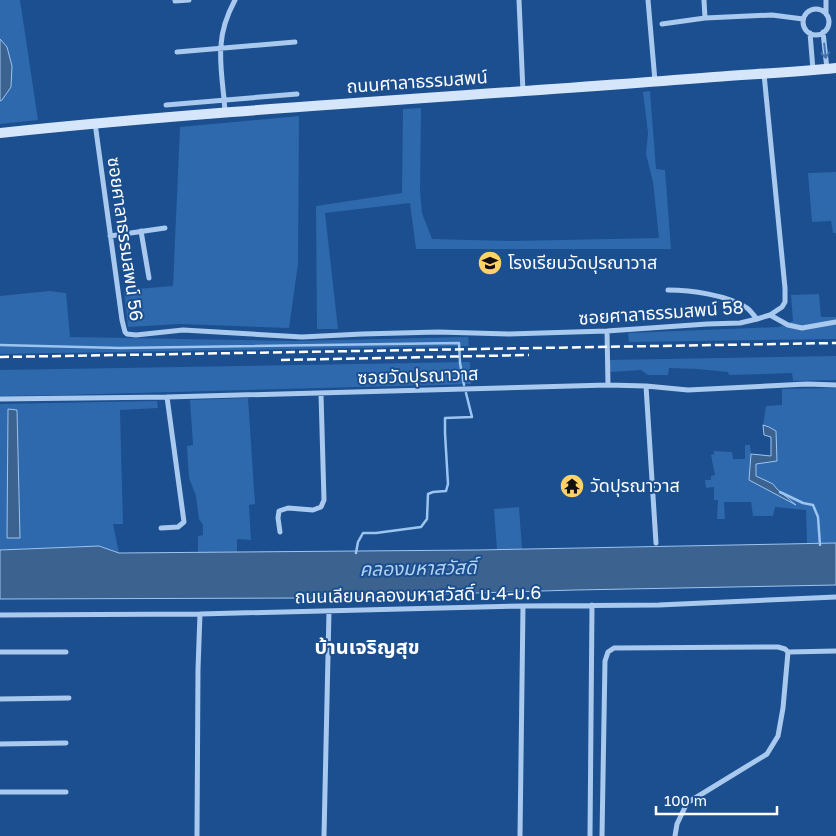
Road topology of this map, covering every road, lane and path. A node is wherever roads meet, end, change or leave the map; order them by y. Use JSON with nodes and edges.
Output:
{"nodes":[{"id":1,"x":189,"y":0,"type":"edge"},
{"id":2,"x":235,"y":0,"type":"edge"},
{"id":3,"x":519,"y":0,"type":"edge"},
{"id":4,"x":648,"y":0,"type":"edge"},
{"id":5,"x":704,"y":0,"type":"edge"},
{"id":6,"x":826,"y":0,"type":"edge"},
{"id":7,"x":175,"y":1,"type":"edge"},
{"id":8,"x":826,"y":14,"type":"junction"},
{"id":9,"x":705,"y":18,"type":"junction"},
{"id":10,"x":803,"y":19,"type":"junction"},
{"id":11,"x":662,"y":24,"type":"dead end"},
{"id":12,"x":823,"y":32,"type":"junction"},
{"id":13,"x":810,"y":33,"type":"junction"},
{"id":14,"x":295,"y":42,"type":"dead end"},
{"id":15,"x":220,"y":49,"type":"junction"},
{"id":16,"x":177,"y":52,"type":"dead end"},
{"id":17,"x":831,"y":69,"type":"edge"},
{"id":18,"x":813,"y":70,"type":"junction"},
{"id":19,"x":764,"y":73,"type":"junction"},
{"id":20,"x":654,"y":82,"type":"junction"},
{"id":21,"x":524,"y":92,"type":"junction"},
{"id":22,"x":297,"y":94,"type":"dead end"},
{"id":23,"x":224,"y":100,"type":"junction"},
{"id":24,"x":166,"y":105,"type":"dead end"},
{"id":25,"x":225,"y":112,"type":"junction"},
{"id":26,"x":94,"y":123,"type":"junction"},
{"id":27,"x":0,"y":133,"type":"edge"},
{"id":28,"x":165,"y":228,"type":"dead end"},
{"id":29,"x":141,"y":231,"type":"junction"},
{"id":30,"x":110,"y":236,"type":"junction"},
{"id":31,"x":149,"y":278,"type":"dead end"},
{"id":32,"x":668,"y":290,"type":"dead end"},
{"id":33,"x":770,"y":315,"type":"junction"},
{"id":34,"x":757,"y":319,"type":"junction"},
{"id":35,"x":836,"y":322,"type":"edge"},
{"id":36,"x":607,"y":331,"type":"junction"},
{"id":37,"x":302,"y":337,"type":"joint"},
{"id":38,"x":836,"y":384,"type":"edge"},
{"id":39,"x":608,"y":385,"type":"junction"},
{"id":40,"x":646,"y":386,"type":"junction"},
{"id":41,"x":321,"y":394,"type":"junction"},
{"id":42,"x":167,"y":398,"type":"junction"},
{"id":43,"x":0,"y":399,"type":"edge"},
{"id":44,"x":161,"y":528,"type":"dead end"},
{"id":45,"x":280,"y":532,"type":"dead end"},
{"id":46,"x":656,"y":543,"type":"dead end"},
{"id":47,"x":836,"y":597,"type":"edge"},
{"id":48,"x":592,"y":605,"type":"junction"},
{"id":49,"x":523,"y":606,"type":"junction"},
{"id":50,"x":329,"y":611,"type":"junction"},
{"id":51,"x":200,"y":614,"type":"junction"},
{"id":52,"x":0,"y":615,"type":"edge"},
{"id":53,"x":836,"y":651,"type":"edge"},
{"id":54,"x":0,"y":652,"type":"edge"},
{"id":55,"x":66,"y":652,"type":"dead end"},
{"id":56,"x":788,"y":652,"type":"junction"},
{"id":57,"x":69,"y":698,"type":"dead end"},
{"id":58,"x":0,"y":699,"type":"edge"},
{"id":59,"x":66,"y":743,"type":"dead end"},
{"id":60,"x":0,"y":744,"type":"edge"},
{"id":61,"x":0,"y":792,"type":"edge"},
{"id":62,"x":66,"y":792,"type":"dead end"},
{"id":63,"x":197,"y":836,"type":"edge"},
{"id":64,"x":324,"y":836,"type":"edge"},
{"id":65,"x":520,"y":836,"type":"edge"},
{"id":66,"x":590,"y":836,"type":"edge"},
{"id":67,"x":602,"y":836,"type":"edge"},
{"id":68,"x":675,"y":836,"type":"edge"}],
"edges":[{"from":1,"to":7,"type":"street"},
{"from":2,"to":15,"type":"street"},
{"from":3,"to":21,"type":"street"},
{"from":4,"to":20,"type":"street"},
{"from":5,"to":9,"type":"street"},
{"from":6,"to":8,"type":"street"},
{"from":8,"to":10,"type":"street"},
{"from":8,"to":12,"type":"street"},
{"from":9,"to":10,"type":"street"},
{"from":9,"to":11,"type":"street"},
{"from":10,"to":13,"type":"street"},
{"from":12,"to":13,"type":"street"},
{"from":12,"to":17,"type":"street","one_way":true},
{"from":13,"to":18,"type":"street"},
{"from":14,"to":15,"type":"street"},
{"from":15,"to":16,"type":"street"},
{"from":15,"to":23,"type":"street"},
{"from":17,"to":18,"type":"street","name":"ถนนศาลาธรรมสพน์"},
{"from":18,"to":19,"type":"street","name":"ถนนศาลาธรรมสพน์"},
{"from":19,"to":20,"type":"street","name":"ถนนศาลาธรรมสพน์"},
{"from":19,"to":33,"type":"street"},
{"from":20,"to":21,"type":"street","name":"ถนนศาลาธรรมสพน์"},
{"from":21,"to":25,"type":"street","name":"ถนนศาลาธรรมสพน์"},
{"from":22,"to":23,"type":"street"},
{"from":23,"to":24,"type":"street"},
{"from":23,"to":25,"type":"street"},
{"from":25,"to":26,"type":"street","name":"ถนนศาลาธรรมสพน์"},
{"from":26,"to":27,"type":"street","name":"ถนนศาลาธรรมสพน์"},
{"from":26,"to":30,"type":"street","name":"ซอยศาลาธรรมสพน์ 56"},
{"from":28,"to":29,"type":"street"},
{"from":29,"to":30,"type":"street"},
{"from":29,"to":31,"type":"street"},
{"from":30,"to":37,"type":"street","name":"ซอยศาลาธรรมสพน์ 56"},
{"from":32,"to":34,"type":"street"},
{"from":33,"to":34,"type":"street","name":"ซอยศาลาธรรมสพน์ 58"},
{"from":33,"to":35,"type":"street"},
{"from":34,"to":36,"type":"street","name":"ซอยศาลาธรรมสพน์ 58"},
{"from":36,"to":37,"type":"street","name":"ซอยศาลาธรรมสพน์ 58"},
{"from":36,"to":39,"type":"street"},
{"from":38,"to":40,"type":"street","name":"ซอยวัดปุรณาวาส"},
{"from":39,"to":40,"type":"street","name":"ซอยวัดปุรณาวาส"},
{"from":39,"to":41,"type":"street","name":"ซอยวัดปุรณาวาส"},
{"from":40,"to":46,"type":"street"},
{"from":41,"to":42,"type":"street","name":"ซอยวัดปุรณาวาส"},
{"from":41,"to":45,"type":"street"},
{"from":42,"to":43,"type":"street","name":"ซอยวัดปุรณาวาส"},
{"from":42,"to":44,"type":"street"},
{"from":47,"to":48,"type":"street","name":"ถนนเลียบคลองมหาสวัสดิ์ ม.4-ม.6"},
{"from":48,"to":49,"type":"street","name":"ถนนเลียบคลองมหาสวัสดิ์ ม.4-ม.6"},
{"from":48,"to":66,"type":"street"},
{"from":49,"to":50,"type":"street","name":"ถนนเลียบคลองมหาสวัสดิ์ ม.4-ม.6"},
{"from":49,"to":65,"type":"street"},
{"from":50,"to":51,"type":"street","name":"ถนนเลียบคลองมหาสวัสดิ์ ม.4-ม.6"},
{"from":50,"to":64,"type":"street"},
{"from":51,"to":52,"type":"street","name":"ถนนเลียบคลองมหาสวัสดิ์ ม.4-ม.6"},
{"from":51,"to":63,"type":"street"},
{"from":53,"to":56,"type":"street"},
{"from":54,"to":55,"type":"street"},
{"from":56,"to":67,"type":"street"},
{"from":56,"to":68,"type":"street"},
{"from":57,"to":58,"type":"street"},
{"from":59,"to":60,"type":"street"},
{"from":61,"to":62,"type":"street"}]}
